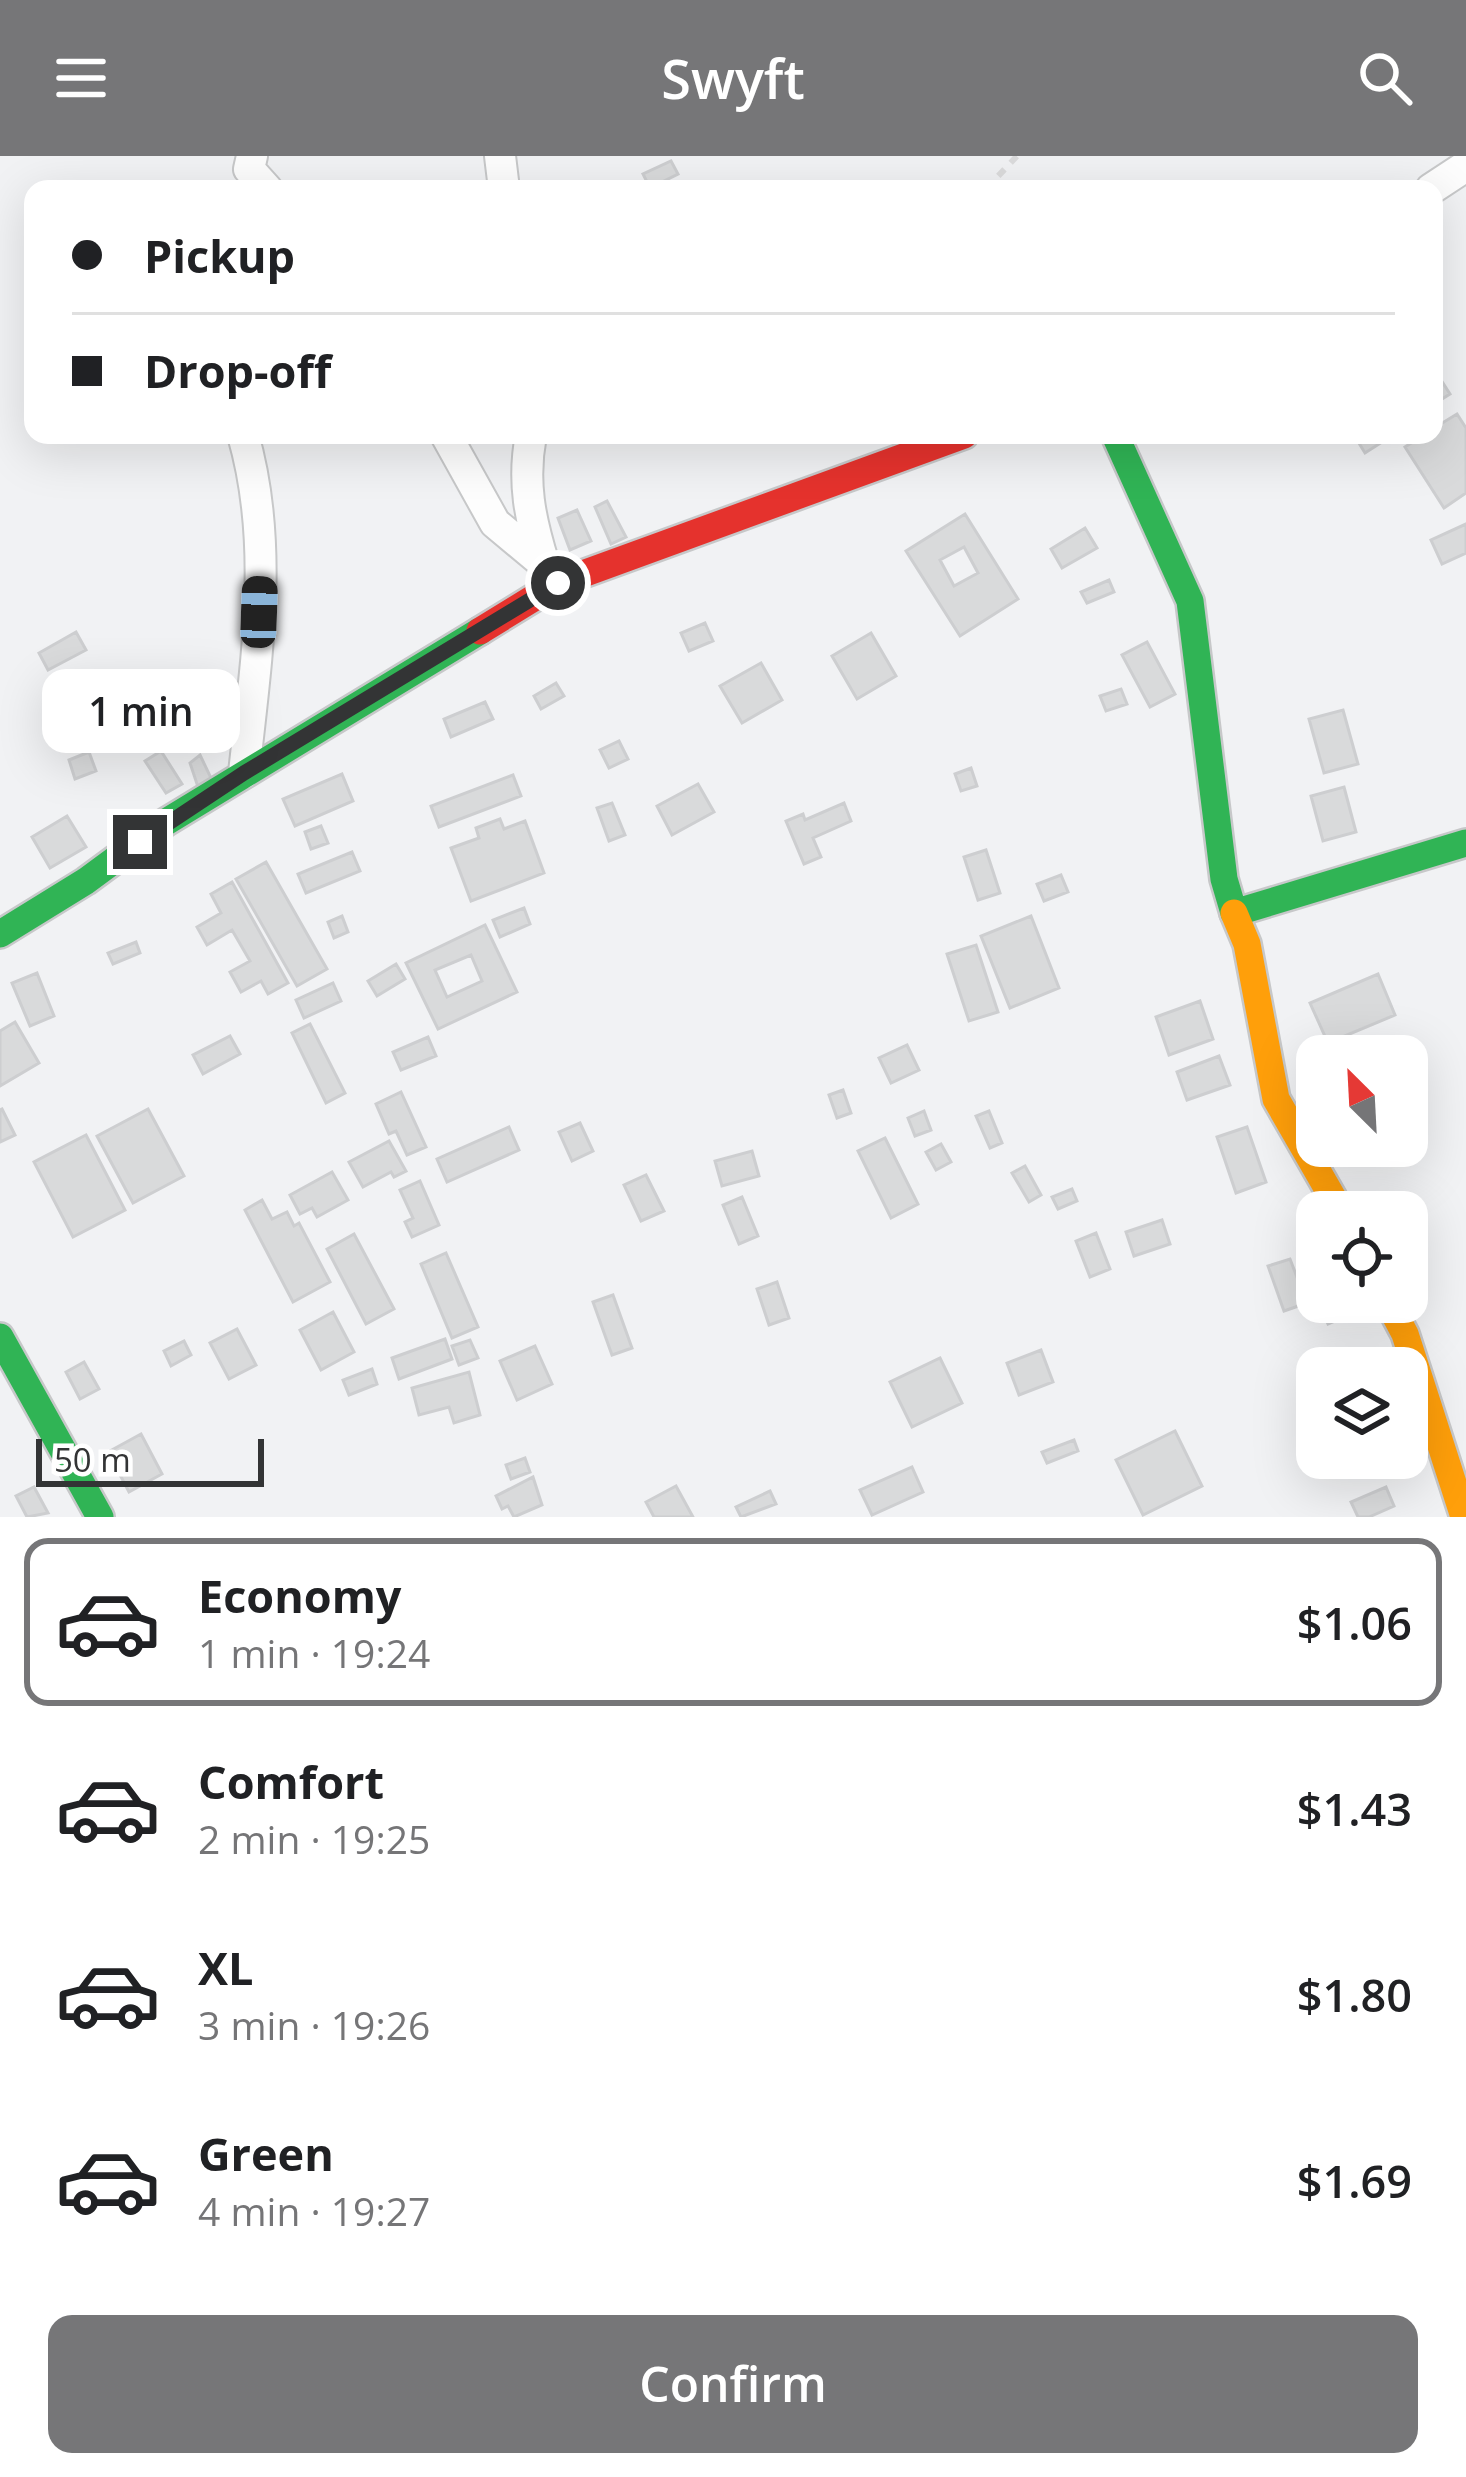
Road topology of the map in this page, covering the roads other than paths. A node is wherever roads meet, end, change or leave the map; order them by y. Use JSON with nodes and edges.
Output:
{"nodes":[{"id":1,"x":246,"y":444,"type":"edge"},
{"id":2,"x":451,"y":444,"type":"edge"},
{"id":3,"x":529,"y":444,"type":"edge"},
{"id":4,"x":937,"y":444,"type":"edge"},
{"id":5,"x":1118,"y":444,"type":"edge"},
{"id":6,"x":551,"y":573,"type":"junction"},
{"id":7,"x":244,"y":773,"type":"junction"},
{"id":8,"x":1466,"y":843,"type":"edge"},
{"id":9,"x":1234,"y":913,"type":"junction"},
{"id":10,"x":0,"y":934,"type":"edge"},
{"id":11,"x":1329,"y":1191,"type":"edge"},
{"id":12,"x":1399,"y":1323,"type":"edge"},
{"id":13,"x":0,"y":1337,"type":"edge"},
{"id":14,"x":100,"y":1517,"type":"edge"},
{"id":15,"x":1464,"y":1517,"type":"edge"}],
"edges":[{"from":1,"to":7,"type":"street"},
{"from":2,"to":6,"type":"street"},
{"from":3,"to":6,"type":"street"},
{"from":4,"to":6,"type":"street"},
{"from":5,"to":9,"type":"street"},
{"from":6,"to":7,"type":"street"},
{"from":7,"to":10,"type":"street"},
{"from":8,"to":9,"type":"street"},
{"from":9,"to":11,"type":"street"},
{"from":12,"to":15,"type":"street"},
{"from":13,"to":14,"type":"street"}]}
